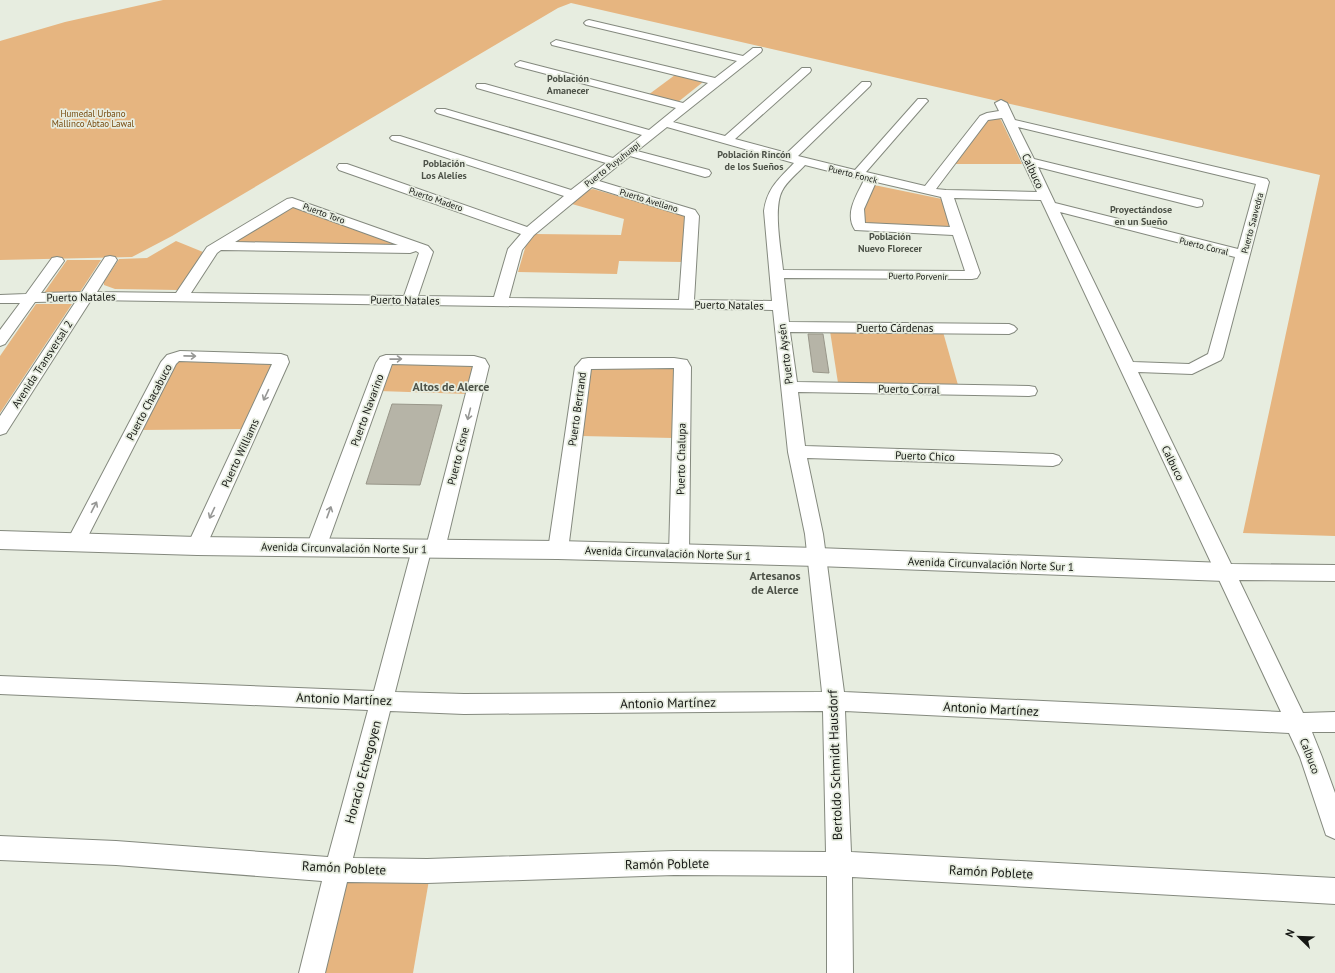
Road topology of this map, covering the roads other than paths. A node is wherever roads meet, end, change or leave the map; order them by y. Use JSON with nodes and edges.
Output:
{"nodes":[{"id":1,"x":589,"y":22,"type":"dead end"},
{"id":2,"x":556,"y":43,"type":"dead end"},
{"id":3,"x":757,"y":50,"type":"dead end"},
{"id":4,"x":745,"y":60,"type":"junction"},
{"id":5,"x":520,"y":64,"type":"dead end"},
{"id":6,"x":806,"y":70,"type":"dead end"},
{"id":7,"x":717,"y":82,"type":"junction"},
{"id":8,"x":866,"y":84,"type":"dead end"},
{"id":9,"x":481,"y":86,"type":"dead end"},
{"id":10,"x":922,"y":101,"type":"dead end"},
{"id":11,"x":684,"y":107,"type":"junction"},
{"id":12,"x":441,"y":111,"type":"dead end"},
{"id":13,"x":1006,"y":113,"type":"junction"},
{"id":14,"x":665,"y":122,"type":"junction"},
{"id":15,"x":651,"y":134,"type":"junction"},
{"id":16,"x":396,"y":138,"type":"dead end"},
{"id":17,"x":727,"y":140,"type":"junction"},
{"id":18,"x":627,"y":152,"type":"junction"},
{"id":19,"x":796,"y":159,"type":"junction"},
{"id":20,"x":1028,"y":161,"type":"junction"},
{"id":21,"x":614,"y":162,"type":"junction"},
{"id":22,"x":343,"y":167,"type":"dead end"},
{"id":23,"x":705,"y":173,"type":"dead end"},
{"id":24,"x":857,"y":175,"type":"junction"},
{"id":25,"x":871,"y":179,"type":"junction"},
{"id":26,"x":589,"y":182,"type":"junction"},
{"id":27,"x":928,"y":191,"type":"junction"},
{"id":28,"x":946,"y":194,"type":"junction"},
{"id":29,"x":573,"y":195,"type":"junction"},
{"id":30,"x":1047,"y":200,"type":"junction"},
{"id":31,"x":1197,"y":203,"type":"dead end"},
{"id":32,"x":959,"y":231,"type":"junction"},
{"id":33,"x":529,"y":232,"type":"junction"},
{"id":34,"x":218,"y":246,"type":"junction"},
{"id":35,"x":423,"y":249,"type":"junction"},
{"id":36,"x":1243,"y":256,"type":"junction"},
{"id":37,"x":110,"y":260,"type":"dead end"},
{"id":38,"x":57,"y":261,"type":"dead end"},
{"id":39,"x":776,"y":274,"type":"junction"},
{"id":40,"x":86,"y":296,"type":"junction"},
{"id":41,"x":181,"y":297,"type":"junction"},
{"id":42,"x":30,"y":298,"type":"junction"},
{"id":43,"x":0,"y":299,"type":"edge"},
{"id":44,"x":410,"y":300,"type":"junction"},
{"id":45,"x":500,"y":302,"type":"junction"},
{"id":46,"x":686,"y":304,"type":"junction"},
{"id":47,"x":780,"y":306,"type":"junction"},
{"id":48,"x":782,"y":327,"type":"junction"},
{"id":49,"x":1009,"y":329,"type":"dead end"},
{"id":50,"x":0,"y":341,"type":"edge"},
{"id":51,"x":281,"y":359,"type":"joint"},
{"id":52,"x":479,"y":363,"type":"joint"},
{"id":53,"x":681,"y":364,"type":"joint"},
{"id":54,"x":1127,"y":367,"type":"junction"},
{"id":55,"x":789,"y":387,"type":"junction"},
{"id":56,"x":1029,"y":391,"type":"dead end"},
{"id":57,"x":0,"y":429,"type":"edge"},
{"id":58,"x":797,"y":452,"type":"junction"},
{"id":59,"x":1053,"y":460,"type":"dead end"},
{"id":60,"x":0,"y":540,"type":"edge"},
{"id":61,"x":76,"y":541,"type":"junction"},
{"id":62,"x":197,"y":546,"type":"junction"},
{"id":63,"x":316,"y":548,"type":"junction"},
{"id":64,"x":428,"y":549,"type":"junction"},
{"id":65,"x":558,"y":550,"type":"junction"},
{"id":66,"x":679,"y":554,"type":"junction"},
{"id":67,"x":817,"y":557,"type":"junction"},
{"id":68,"x":1225,"y":572,"type":"junction"},
{"id":69,"x":1335,"y":573,"type":"edge"},
{"id":70,"x":0,"y":685,"type":"edge"},
{"id":71,"x":382,"y":701,"type":"junction"},
{"id":72,"x":834,"y":702,"type":"junction"},
{"id":73,"x":1335,"y":722,"type":"edge"},
{"id":74,"x":1296,"y":723,"type":"junction"},
{"id":75,"x":1335,"y":827,"type":"edge"},
{"id":76,"x":0,"y":848,"type":"edge"},
{"id":77,"x":839,"y":864,"type":"junction"},
{"id":78,"x":337,"y":870,"type":"junction"},
{"id":79,"x":1335,"y":891,"type":"edge"},
{"id":80,"x":312,"y":973,"type":"edge"},
{"id":81,"x":840,"y":973,"type":"edge"}],
"edges":[{"from":1,"to":4,"type":"street"},
{"from":2,"to":7,"type":"street"},
{"from":3,"to":4,"type":"street","name":"Puerto Puyuhuapi"},
{"from":4,"to":7,"type":"street","name":"Puerto Puyuhuapi"},
{"from":5,"to":11,"type":"street"},
{"from":6,"to":17,"type":"street"},
{"from":7,"to":11,"type":"street","name":"Puerto Puyuhuapi"},
{"from":8,"to":19,"type":"street","name":"Puerto Aysén"},
{"from":9,"to":15,"type":"street"},
{"from":10,"to":24,"type":"street"},
{"from":11,"to":14,"type":"street","name":"Puerto Puyuhuapi"},
{"from":12,"to":21,"type":"street"},
{"from":13,"to":20,"type":"street","name":"Calbuco"},
{"from":13,"to":27,"type":"street"},
{"from":13,"to":36,"type":"street","name":"Puerto Saavedra"},
{"from":14,"to":15,"type":"street","name":"Puerto Puyuhuapi"},
{"from":14,"to":17,"type":"street","name":"Puerto Fonck"},
{"from":15,"to":18,"type":"street","name":"Puerto Puyuhuapi"},
{"from":16,"to":29,"type":"street"},
{"from":17,"to":19,"type":"street","name":"Puerto Fonck"},
{"from":18,"to":21,"type":"street","name":"Puerto Puyuhuapi"},
{"from":18,"to":23,"type":"street"},
{"from":19,"to":24,"type":"street","name":"Puerto Fonck"},
{"from":19,"to":39,"type":"street","name":"Puerto Aysén"},
{"from":20,"to":30,"type":"street","name":"Calbuco"},
{"from":20,"to":31,"type":"street"},
{"from":21,"to":26,"type":"street","name":"Puerto Puyuhuapi"},
{"from":22,"to":33,"type":"street","name":"Puerto Madero"},
{"from":24,"to":25,"type":"street","name":"Puerto Fonck"},
{"from":25,"to":27,"type":"street","name":"Puerto Fonck"},
{"from":25,"to":32,"type":"street"},
{"from":26,"to":29,"type":"street","name":"Puerto Puyuhuapi"},
{"from":26,"to":46,"type":"street","name":"Puerto Avellano"},
{"from":27,"to":28,"type":"street","name":"Puerto Fonck"},
{"from":28,"to":30,"type":"street","name":"Puerto Fonck"},
{"from":28,"to":32,"type":"street","name":"Puerto Porvenir"},
{"from":29,"to":33,"type":"street","name":"Puerto Puyuhuapi"},
{"from":30,"to":36,"type":"street","name":"Puerto Corral"},
{"from":30,"to":54,"type":"street","name":"Calbuco"},
{"from":32,"to":39,"type":"street","name":"Puerto Porvenir"},
{"from":33,"to":45,"type":"street","name":"Puerto Puyuhuapi"},
{"from":34,"to":35,"type":"street"},
{"from":34,"to":35,"type":"street","name":"Puerto Toro"},
{"from":34,"to":41,"type":"street","name":"Puerto Toro"},
{"from":35,"to":44,"type":"street"},
{"from":36,"to":54,"type":"street","name":"Puerto Saavedra"},
{"from":37,"to":40,"type":"street","name":"Avenida Transversal 2"},
{"from":38,"to":42,"type":"street"},
{"from":39,"to":47,"type":"street","name":"Puerto Aysén"},
{"from":40,"to":41,"type":"street","name":"Puerto Natales"},
{"from":40,"to":42,"type":"street","name":"Puerto Natales"},
{"from":40,"to":57,"type":"street","name":"Avenida Transversal 2"},
{"from":41,"to":44,"type":"street","name":"Puerto Natales"},
{"from":42,"to":43,"type":"street","name":"Puerto Natales"},
{"from":42,"to":50,"type":"street"},
{"from":44,"to":45,"type":"street","name":"Puerto Natales"},
{"from":45,"to":46,"type":"street","name":"Puerto Natales"},
{"from":46,"to":47,"type":"street","name":"Puerto Natales"},
{"from":47,"to":48,"type":"street","name":"Puerto Aysén"},
{"from":48,"to":49,"type":"street","name":"Puerto Cárdenas"},
{"from":48,"to":55,"type":"street","name":"Puerto Aysén"},
{"from":61,"to":51,"type":"street","name":"Puerto Chacabuco","one_way":true},
{"from":51,"to":62,"type":"street","name":"Puerto Williams","one_way":true},
{"from":63,"to":52,"type":"street","name":"Puerto Navarino","one_way":true},
{"from":52,"to":64,"type":"street","name":"Puerto Cisne","one_way":true},
{"from":53,"to":65,"type":"street","name":"Puerto Bertrand"},
{"from":53,"to":66,"type":"street","name":"Puerto Chalupa"},
{"from":54,"to":68,"type":"street","name":"Calbuco"},
{"from":55,"to":56,"type":"street","name":"Puerto Corral"},
{"from":55,"to":58,"type":"street","name":"Puerto Aysén"},
{"from":58,"to":59,"type":"street","name":"Puerto Chico"},
{"from":58,"to":67,"type":"street","name":"Puerto Aysén"},
{"from":60,"to":61,"type":"street","name":"Avenida Circunvalación Norte Sur 1"},
{"from":61,"to":62,"type":"street","name":"Avenida Circunvalación Norte Sur 1"},
{"from":62,"to":63,"type":"street","name":"Avenida Circunvalación Norte Sur 1"},
{"from":63,"to":64,"type":"street","name":"Avenida Circunvalación Norte Sur 1"},
{"from":64,"to":65,"type":"street","name":"Avenida Circunvalación Norte Sur 1"},
{"from":64,"to":71,"type":"street","name":"Horacio Echegoyen"},
{"from":65,"to":66,"type":"street","name":"Avenida Circunvalación Norte Sur 1"},
{"from":66,"to":67,"type":"street","name":"Avenida Circunvalación Norte Sur 1"},
{"from":67,"to":68,"type":"street","name":"Avenida Circunvalación Norte Sur 1"},
{"from":67,"to":72,"type":"street","name":"Bertoldo Schmidt Hausdorf"},
{"from":68,"to":69,"type":"street","name":"Avenida Circunvalación Norte Sur 1"},
{"from":68,"to":74,"type":"street","name":"Calbuco"},
{"from":70,"to":71,"type":"street","name":"Antonio Martínez"},
{"from":71,"to":72,"type":"street","name":"Antonio Martínez"},
{"from":71,"to":78,"type":"street","name":"Horacio Echegoyen"},
{"from":72,"to":74,"type":"street","name":"Antonio Martínez"},
{"from":72,"to":77,"type":"street","name":"Bertoldo Schmidt Hausdorf"},
{"from":73,"to":74,"type":"street","name":"Antonio Martínez"},
{"from":74,"to":75,"type":"street","name":"Calbuco"},
{"from":76,"to":78,"type":"street","name":"Ramón Poblete"},
{"from":77,"to":78,"type":"street","name":"Ramón Poblete"},
{"from":77,"to":79,"type":"street","name":"Ramón Poblete"},
{"from":77,"to":81,"type":"street","name":"Bertoldo Schmidt Hausdorf"},
{"from":78,"to":80,"type":"street","name":"Horacio Echegoyen"}]}
